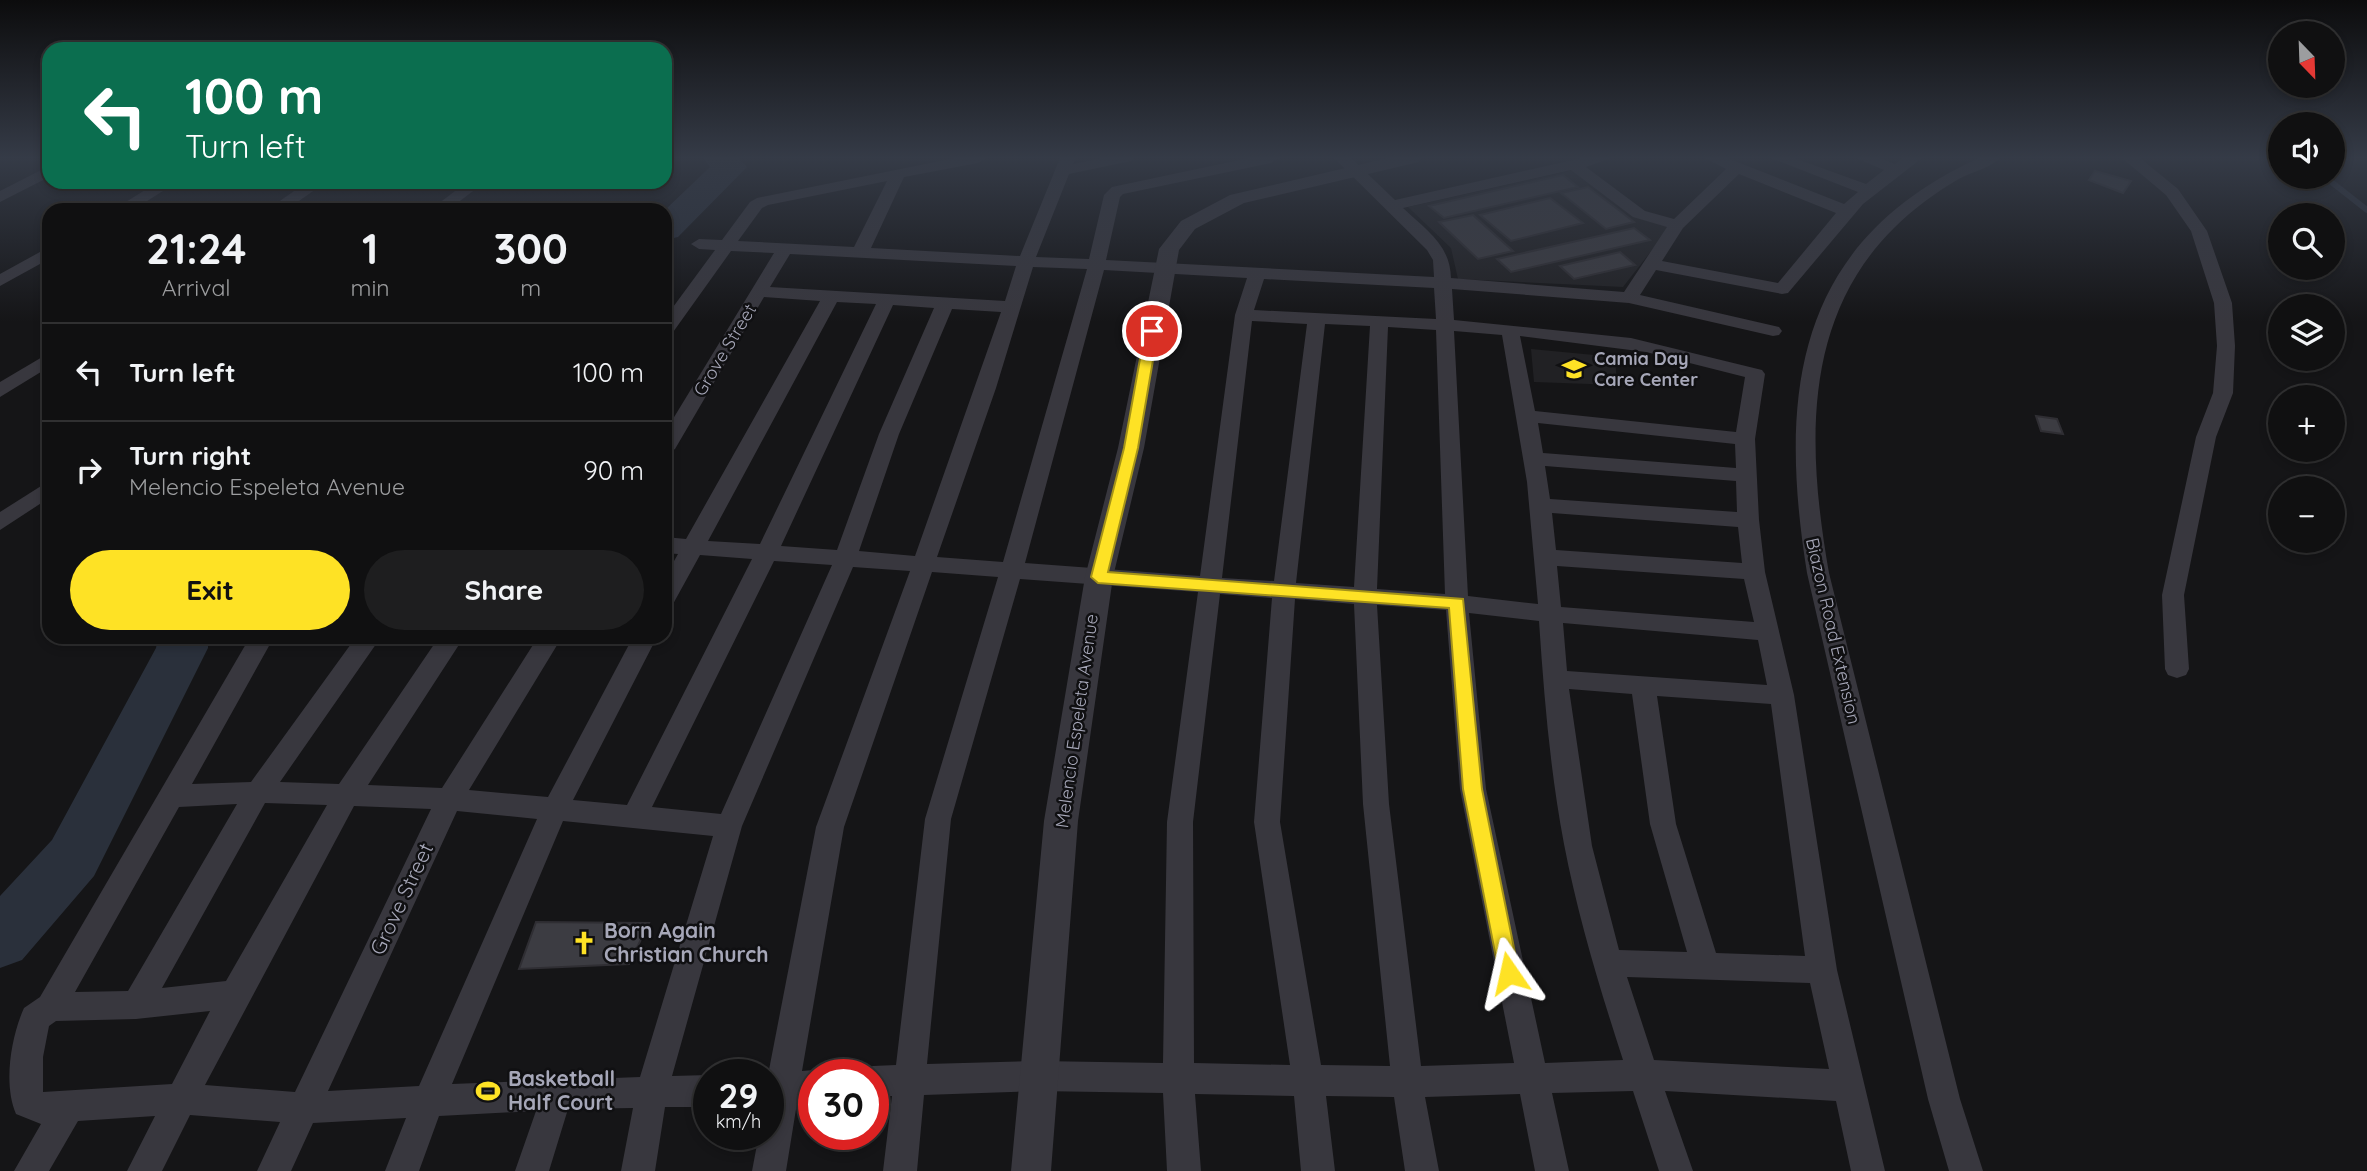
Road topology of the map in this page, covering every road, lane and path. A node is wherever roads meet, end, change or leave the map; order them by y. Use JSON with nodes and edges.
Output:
{"nodes":[{"id":1,"x":753,"y":213,"type":"edge"},
{"id":2,"x":879,"y":213,"type":"edge"},
{"id":3,"x":1046,"y":213,"type":"edge"},
{"id":4,"x":1108,"y":213,"type":"edge"},
{"id":5,"x":1208,"y":213,"type":"edge"},
{"id":6,"x":1399,"y":213,"type":"edge"},
{"id":7,"x":1637,"y":213,"type":"edge"},
{"id":8,"x":1690,"y":213,"type":"edge"},
{"id":9,"x":1842,"y":213,"type":"edge"},
{"id":10,"x":1900,"y":213,"type":"edge"},
{"id":11,"x":2186,"y":213,"type":"edge"},
{"id":12,"x":1677,"y":225,"type":"junction"},
{"id":13,"x":699,"y":244,"type":"dead end"},
{"id":14,"x":726,"y":245,"type":"junction"},
{"id":15,"x":784,"y":250,"type":"junction"},
{"id":16,"x":860,"y":253,"type":"junction"},
{"id":17,"x":42,"y":256,"type":"edge"},
{"id":18,"x":1027,"y":259,"type":"junction"},
{"id":19,"x":1097,"y":264,"type":"junction"},
{"id":20,"x":1652,"y":264,"type":"junction"},
{"id":21,"x":1163,"y":268,"type":"junction"},
{"id":22,"x":1257,"y":273,"type":"junction"},
{"id":23,"x":0,"y":281,"type":"edge"},
{"id":24,"x":1442,"y":284,"type":"junction"},
{"id":25,"x":761,"y":292,"type":"junction"},
{"id":26,"x":831,"y":296,"type":"junction"},
{"id":27,"x":1629,"y":298,"type":"junction"},
{"id":28,"x":887,"y":300,"type":"junction"},
{"id":29,"x":945,"y":303,"type":"junction"},
{"id":30,"x":1012,"y":307,"type":"junction"},
{"id":31,"x":1244,"y":315,"type":"junction"},
{"id":32,"x":1317,"y":319,"type":"junction"},
{"id":33,"x":672,"y":321,"type":"edge"},
{"id":34,"x":1379,"y":323,"type":"junction"},
{"id":35,"x":1446,"y":326,"type":"junction"},
{"id":36,"x":1510,"y":331,"type":"junction"},
{"id":37,"x":1773,"y":331,"type":"dead end"},
{"id":38,"x":42,"y":364,"type":"edge"},
{"id":39,"x":0,"y":391,"type":"edge"},
{"id":40,"x":1528,"y":416,"type":"junction"},
{"id":41,"x":672,"y":438,"type":"edge"},
{"id":42,"x":1745,"y":439,"type":"junction"},
{"id":43,"x":1533,"y":459,"type":"junction"},
{"id":44,"x":1745,"y":475,"type":"junction"},
{"id":45,"x":42,"y":493,"type":"edge"},
{"id":46,"x":1540,"y":505,"type":"junction"},
{"id":47,"x":1748,"y":520,"type":"junction"},
{"id":48,"x":0,"y":523,"type":"edge"},
{"id":49,"x":672,"y":546,"type":"edge"},
{"id":50,"x":692,"y":547,"type":"junction"},
{"id":51,"x":766,"y":554,"type":"junction"},
{"id":52,"x":1543,"y":557,"type":"junction"},
{"id":53,"x":845,"y":560,"type":"junction"},
{"id":54,"x":921,"y":563,"type":"junction"},
{"id":55,"x":1012,"y":569,"type":"junction"},
{"id":56,"x":1754,"y":572,"type":"junction"},
{"id":57,"x":1098,"y":577,"type":"junction"},
{"id":58,"x":672,"y":585,"type":"edge"},
{"id":59,"x":1208,"y":585,"type":"junction"},
{"id":60,"x":1284,"y":590,"type":"junction"},
{"id":61,"x":1365,"y":596,"type":"junction"},
{"id":62,"x":1457,"y":603,"type":"junction"},
{"id":63,"x":1550,"y":614,"type":"junction"},
{"id":64,"x":1765,"y":632,"type":"junction"},
{"id":65,"x":258,"y":644,"type":"edge"},
{"id":66,"x":364,"y":644,"type":"edge"},
{"id":67,"x":447,"y":644,"type":"edge"},
{"id":68,"x":546,"y":644,"type":"edge"},
{"id":69,"x":641,"y":644,"type":"edge"},
{"id":70,"x":2177,"y":669,"type":"dead end"},
{"id":71,"x":1555,"y":679,"type":"junction"},
{"id":72,"x":1643,"y":685,"type":"junction"},
{"id":73,"x":1782,"y":695,"type":"junction"},
{"id":74,"x":258,"y":792,"type":"junction"},
{"id":75,"x":171,"y":796,"type":"junction"},
{"id":76,"x":346,"y":796,"type":"junction"},
{"id":77,"x":449,"y":799,"type":"junction"},
{"id":78,"x":554,"y":811,"type":"junction"},
{"id":79,"x":634,"y":817,"type":"junction"},
{"id":80,"x":729,"y":826,"type":"junction"},
{"id":81,"x":1608,"y":963,"type":"junction"},
{"id":82,"x":1705,"y":965,"type":"junction"},
{"id":83,"x":1822,"y":970,"type":"junction"},
{"id":84,"x":234,"y":994,"type":"junction"},
{"id":85,"x":136,"y":1005,"type":"junction"},
{"id":86,"x":51,"y":1007,"type":"junction"},
{"id":87,"x":1644,"y":1075,"type":"junction"},
{"id":88,"x":1038,"y":1076,"type":"junction"},
{"id":89,"x":1178,"y":1077,"type":"junction"},
{"id":90,"x":910,"y":1078,"type":"junction"},
{"id":91,"x":1530,"y":1078,"type":"junction"},
{"id":92,"x":1308,"y":1079,"type":"junction"},
{"id":93,"x":889,"y":1080,"type":"edge"},
{"id":94,"x":1407,"y":1082,"type":"junction"},
{"id":95,"x":1849,"y":1086,"type":"junction"},
{"id":96,"x":789,"y":1088,"type":"edge"},
{"id":97,"x":693,"y":1092,"type":"edge"},
{"id":98,"x":557,"y":1094,"type":"junction"},
{"id":99,"x":651,"y":1094,"type":"junction"},
{"id":100,"x":182,"y":1100,"type":"junction"},
{"id":101,"x":429,"y":1100,"type":"junction"},
{"id":102,"x":69,"y":1107,"type":"junction"},
{"id":103,"x":302,"y":1108,"type":"junction"},
{"id":104,"x":31,"y":1171,"type":"edge"},
{"id":105,"x":144,"y":1171,"type":"edge"},
{"id":106,"x":274,"y":1171,"type":"edge"},
{"id":107,"x":402,"y":1171,"type":"edge"},
{"id":108,"x":532,"y":1171,"type":"edge"},
{"id":109,"x":638,"y":1171,"type":"edge"},
{"id":110,"x":769,"y":1171,"type":"edge"},
{"id":111,"x":900,"y":1171,"type":"edge"},
{"id":112,"x":1031,"y":1171,"type":"edge"},
{"id":113,"x":1184,"y":1171,"type":"edge"},
{"id":114,"x":1318,"y":1171,"type":"edge"},
{"id":115,"x":1422,"y":1171,"type":"edge"},
{"id":116,"x":1552,"y":1171,"type":"edge"},
{"id":117,"x":1676,"y":1171,"type":"edge"},
{"id":118,"x":1868,"y":1171,"type":"edge"},
{"id":119,"x":1966,"y":1171,"type":"edge"}],
"edges":[{"from":1,"to":14,"type":"street"},
{"from":2,"to":16,"type":"street"},
{"from":3,"to":18,"type":"street"},
{"from":4,"to":19,"type":"street"},
{"from":5,"to":21,"type":"street","name":"Melencio Espeleta Avenue"},
{"from":6,"to":24,"type":"street"},
{"from":7,"to":12,"type":"street"},
{"from":8,"to":12,"type":"street"},
{"from":9,"to":20,"type":"street"},
{"from":10,"to":119,"type":"street","name":"Biazon Road Extension"},
{"from":11,"to":70,"type":"street"},
{"from":12,"to":20,"type":"street"},
{"from":13,"to":14,"type":"street"},
{"from":14,"to":15,"type":"street"},
{"from":14,"to":33,"type":"street"},
{"from":15,"to":16,"type":"street"},
{"from":15,"to":25,"type":"street","name":"Grove Street"},
{"from":16,"to":18,"type":"street"},
{"from":17,"to":23,"type":"street"},
{"from":18,"to":19,"type":"street"},
{"from":18,"to":30,"type":"street"},
{"from":19,"to":21,"type":"street"},
{"from":19,"to":55,"type":"street"},
{"from":20,"to":27,"type":"street"},
{"from":21,"to":22,"type":"street"},
{"from":21,"to":57,"type":"street","name":"Melencio Espeleta Avenue"},
{"from":22,"to":24,"type":"street"},
{"from":22,"to":31,"type":"street"},
{"from":24,"to":27,"type":"street"},
{"from":24,"to":35,"type":"street"},
{"from":25,"to":26,"type":"street"},
{"from":25,"to":41,"type":"street","name":"Grove Street"},
{"from":26,"to":28,"type":"street"},
{"from":26,"to":50,"type":"street"},
{"from":27,"to":37,"type":"street"},
{"from":28,"to":29,"type":"street"},
{"from":28,"to":51,"type":"street"},
{"from":29,"to":30,"type":"street"},
{"from":29,"to":53,"type":"street"},
{"from":30,"to":54,"type":"street"},
{"from":31,"to":32,"type":"street"},
{"from":31,"to":59,"type":"street"},
{"from":32,"to":34,"type":"street"},
{"from":32,"to":60,"type":"street"},
{"from":34,"to":35,"type":"street"},
{"from":34,"to":61,"type":"street"},
{"from":35,"to":36,"type":"street"},
{"from":35,"to":62,"type":"street"},
{"from":36,"to":40,"type":"street"},
{"from":36,"to":42,"type":"street"},
{"from":38,"to":39,"type":"street"},
{"from":40,"to":42,"type":"street"},
{"from":40,"to":43,"type":"street"},
{"from":42,"to":44,"type":"street"},
{"from":43,"to":44,"type":"street"},
{"from":43,"to":46,"type":"street"},
{"from":44,"to":47,"type":"street"},
{"from":45,"to":48,"type":"street"},
{"from":46,"to":47,"type":"street"},
{"from":46,"to":52,"type":"street"},
{"from":47,"to":56,"type":"street"},
{"from":49,"to":50,"type":"street"},
{"from":50,"to":51,"type":"street"},
{"from":50,"to":58,"type":"street"},
{"from":51,"to":53,"type":"street"},
{"from":51,"to":79,"type":"street"},
{"from":52,"to":56,"type":"street"},
{"from":52,"to":63,"type":"street"},
{"from":53,"to":54,"type":"street"},
{"from":53,"to":80,"type":"street"},
{"from":54,"to":55,"type":"street"},
{"from":54,"to":96,"type":"street"},
{"from":55,"to":57,"type":"street"},
{"from":55,"to":90,"type":"street"},
{"from":56,"to":64,"type":"street"},
{"from":57,"to":59,"type":"street"},
{"from":57,"to":88,"type":"street","name":"Melencio Espeleta Avenue"},
{"from":59,"to":60,"type":"street"},
{"from":59,"to":89,"type":"street"},
{"from":60,"to":61,"type":"street"},
{"from":60,"to":92,"type":"street"},
{"from":61,"to":62,"type":"street"},
{"from":61,"to":94,"type":"street"},
{"from":62,"to":63,"type":"street"},
{"from":62,"to":91,"type":"street"},
{"from":63,"to":64,"type":"street"},
{"from":63,"to":71,"type":"street"},
{"from":64,"to":73,"type":"street"},
{"from":65,"to":75,"type":"street"},
{"from":66,"to":74,"type":"street"},
{"from":67,"to":76,"type":"street"},
{"from":68,"to":77,"type":"street","name":"Grove Street"},
{"from":69,"to":78,"type":"street"},
{"from":71,"to":72,"type":"street"},
{"from":71,"to":81,"type":"street"},
{"from":72,"to":73,"type":"street"},
{"from":72,"to":82,"type":"street"},
{"from":73,"to":83,"type":"street"},
{"from":74,"to":75,"type":"street"},
{"from":74,"to":76,"type":"street"},
{"from":74,"to":85,"type":"street"},
{"from":75,"to":86,"type":"street"},
{"from":76,"to":77,"type":"street"},
{"from":76,"to":84,"type":"street"},
{"from":77,"to":78,"type":"street"},
{"from":77,"to":103,"type":"street","name":"Grove Street"},
{"from":78,"to":79,"type":"street"},
{"from":78,"to":101,"type":"street"},
{"from":79,"to":80,"type":"street"},
{"from":80,"to":99,"type":"street"},
{"from":81,"to":82,"type":"street"},
{"from":81,"to":87,"type":"street"},
{"from":82,"to":83,"type":"street"},
{"from":83,"to":95,"type":"street"},
{"from":84,"to":85,"type":"street"},
{"from":84,"to":100,"type":"street"},
{"from":85,"to":86,"type":"street"},
{"from":86,"to":102,"type":"street"},
{"from":87,"to":91,"type":"street"},
{"from":87,"to":95,"type":"street"},
{"from":87,"to":117,"type":"street"},
{"from":88,"to":89,"type":"street"},
{"from":88,"to":90,"type":"street"},
{"from":88,"to":112,"type":"street","name":"Melencio Espeleta Avenue"},
{"from":89,"to":92,"type":"street"},
{"from":89,"to":113,"type":"street"},
{"from":90,"to":93,"type":"street"},
{"from":90,"to":111,"type":"street"},
{"from":91,"to":94,"type":"street"},
{"from":91,"to":116,"type":"street"},
{"from":92,"to":94,"type":"street"},
{"from":92,"to":114,"type":"street"},
{"from":94,"to":115,"type":"street"},
{"from":95,"to":118,"type":"street"},
{"from":96,"to":110,"type":"street"},
{"from":97,"to":99,"type":"street"},
{"from":98,"to":99,"type":"street"},
{"from":98,"to":101,"type":"street"},
{"from":98,"to":108,"type":"street"},
{"from":99,"to":109,"type":"street"},
{"from":100,"to":102,"type":"street"},
{"from":100,"to":103,"type":"street"},
{"from":100,"to":105,"type":"street"},
{"from":101,"to":103,"type":"street"},
{"from":101,"to":107,"type":"street"},
{"from":102,"to":104,"type":"street"},
{"from":103,"to":106,"type":"street","name":"Grove Street"}]}
